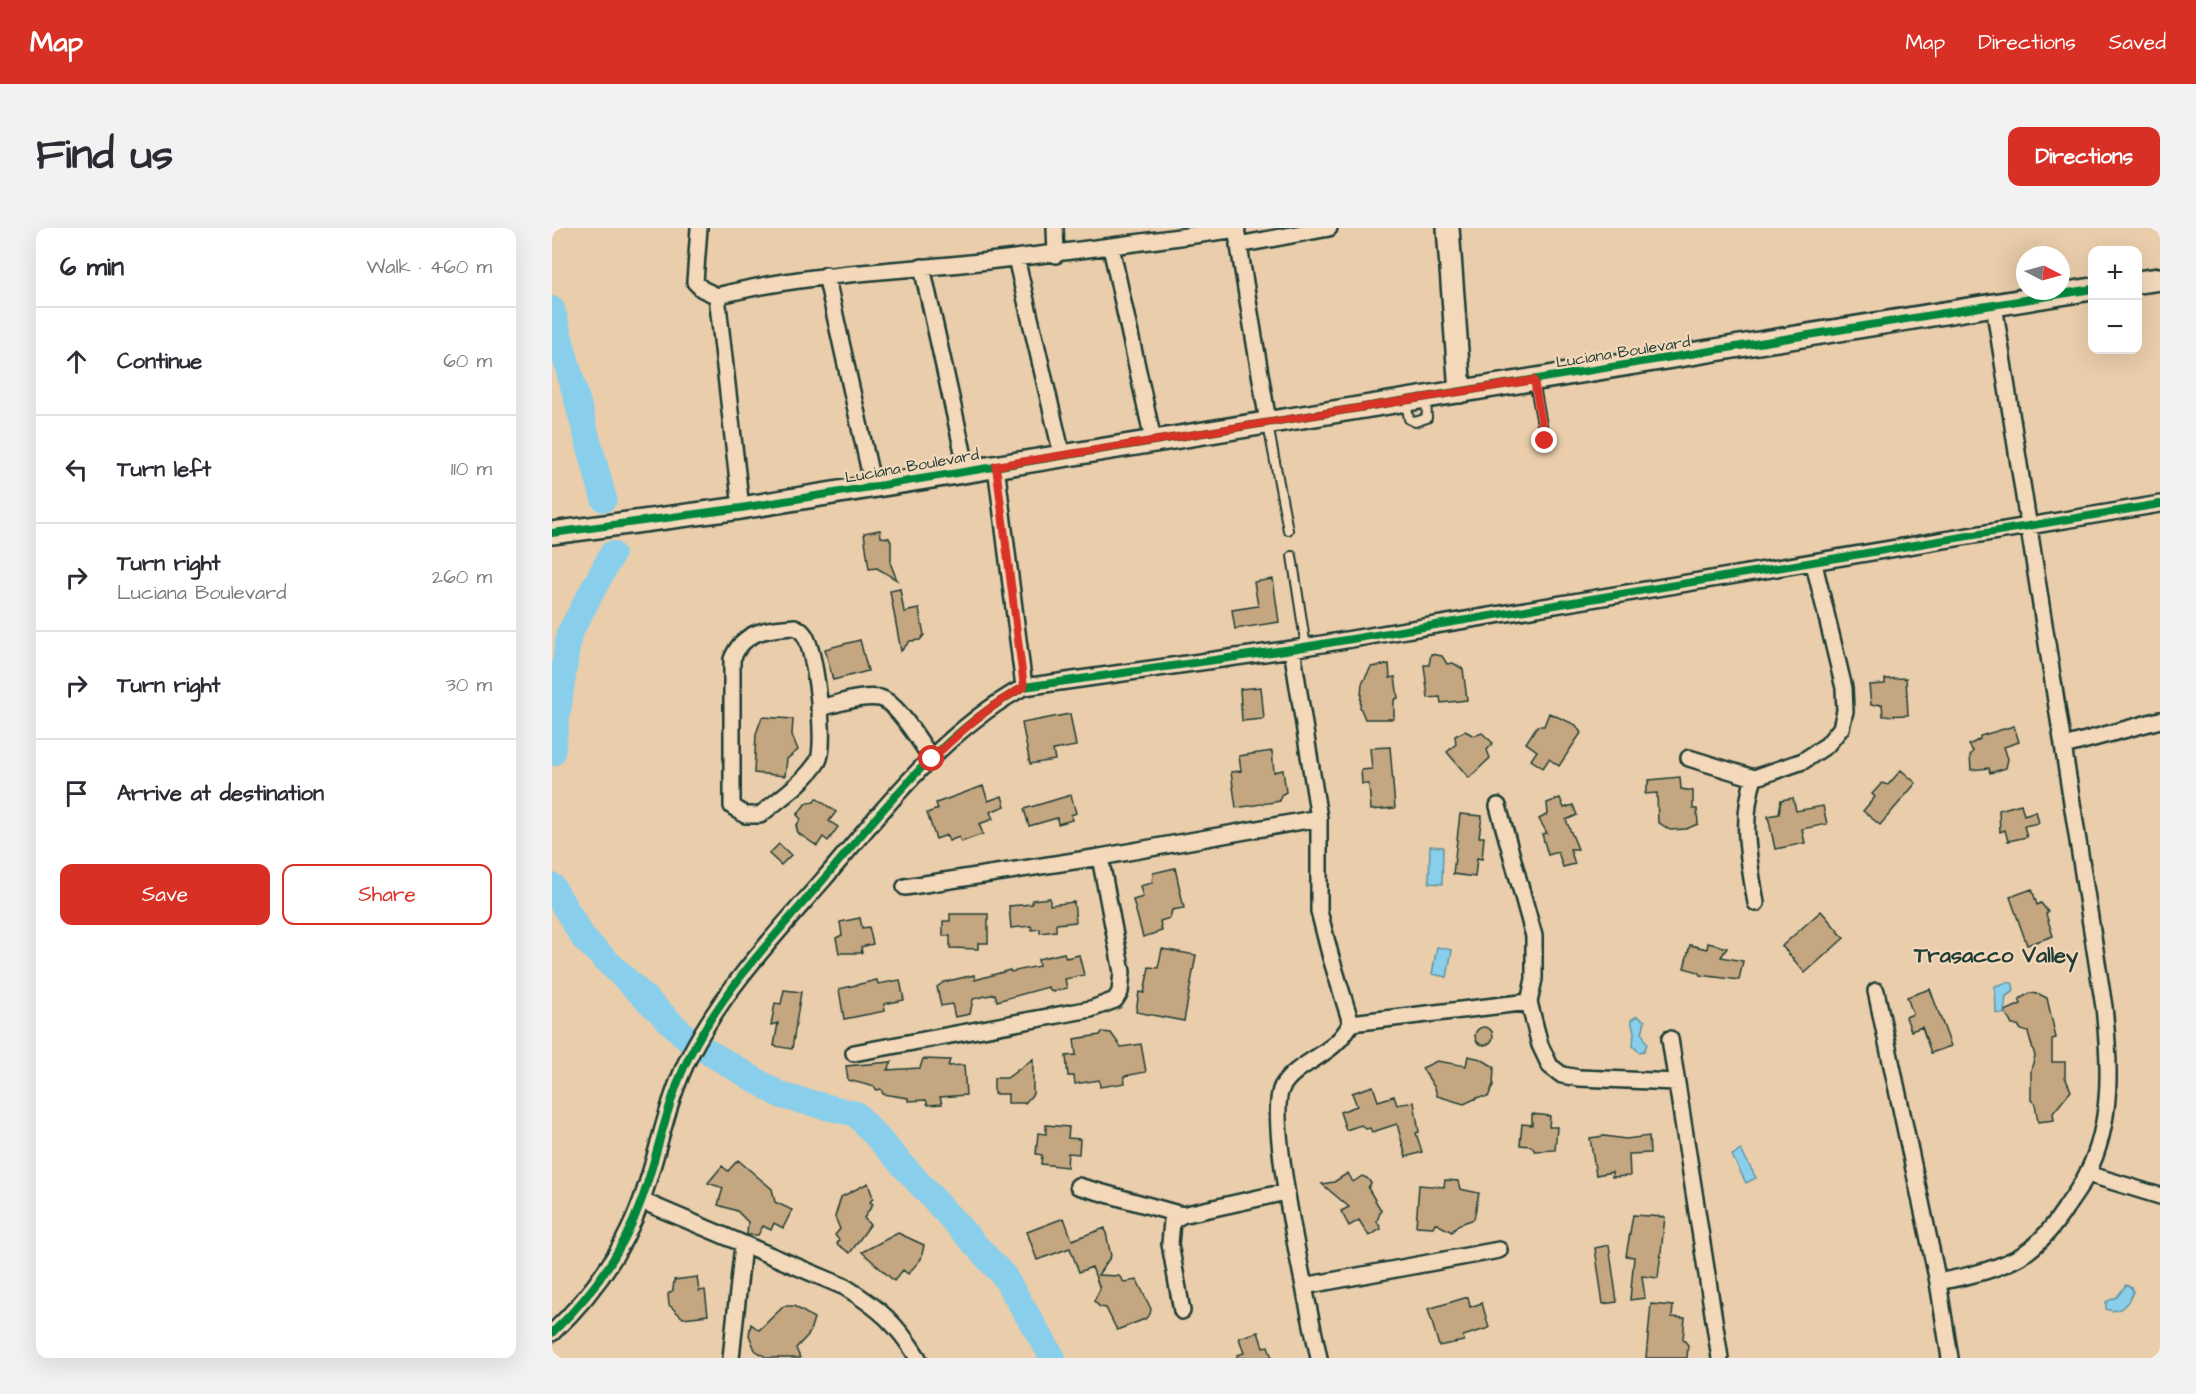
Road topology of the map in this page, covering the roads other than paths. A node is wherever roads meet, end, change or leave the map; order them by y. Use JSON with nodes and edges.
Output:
{"nodes":[{"id":1,"x":699,"y":228,"type":"edge"},
{"id":2,"x":1055,"y":228,"type":"edge"},
{"id":3,"x":1236,"y":228,"type":"edge"},
{"id":4,"x":1329,"y":228,"type":"edge"},
{"id":5,"x":1448,"y":228,"type":"edge"},
{"id":6,"x":1238,"y":245,"type":"junction"},
{"id":7,"x":1111,"y":247,"type":"junction"},
{"id":8,"x":1056,"y":255,"type":"junction"},
{"id":9,"x":1016,"y":258,"type":"junction"},
{"id":10,"x":922,"y":267,"type":"junction"},
{"id":11,"x":826,"y":275,"type":"junction"},
{"id":12,"x":2160,"y":279,"type":"edge"},
{"id":13,"x":2142,"y":281,"type":"edge"},
{"id":14,"x":2088,"y":291,"type":"edge"},
{"id":15,"x":717,"y":296,"type":"junction"},
{"id":16,"x":1994,"y":305,"type":"junction"},
{"id":17,"x":1534,"y":380,"type":"junction"},
{"id":18,"x":1461,"y":392,"type":"junction"},
{"id":19,"x":1268,"y":422,"type":"junction"},
{"id":20,"x":1153,"y":440,"type":"junction"},
{"id":21,"x":1545,"y":441,"type":"dead end"},
{"id":22,"x":1062,"y":455,"type":"junction"},
{"id":23,"x":996,"y":466,"type":"junction"},
{"id":24,"x":968,"y":470,"type":"junction"},
{"id":25,"x":873,"y":486,"type":"junction"},
{"id":26,"x":2160,"y":504,"type":"edge"},
{"id":27,"x":741,"y":508,"type":"junction"},
{"id":28,"x":2028,"y":527,"type":"junction"},
{"id":29,"x":1288,"y":530,"type":"dead end"},
{"id":30,"x":552,"y":533,"type":"edge"},
{"id":31,"x":1292,"y":556,"type":"dead end"},
{"id":32,"x":1814,"y":564,"type":"junction"},
{"id":33,"x":1299,"y":648,"type":"junction"},
{"id":34,"x":1024,"y":687,"type":"junction"},
{"id":35,"x":819,"y":708,"type":"junction"},
{"id":36,"x":2160,"y":720,"type":"edge"},
{"id":37,"x":2064,"y":746,"type":"junction"},
{"id":38,"x":1689,"y":758,"type":"dead end"},
{"id":39,"x":932,"y":759,"type":"junction"},
{"id":40,"x":1754,"y":778,"type":"junction"},
{"id":41,"x":1498,"y":806,"type":"dead end"},
{"id":42,"x":1319,"y":818,"type":"junction"},
{"id":43,"x":1100,"y":857,"type":"junction"},
{"id":44,"x":905,"y":887,"type":"dead end"},
{"id":45,"x":1756,"y":903,"type":"dead end"},
{"id":46,"x":1876,"y":991,"type":"dead end"},
{"id":47,"x":1529,"y":1002,"type":"junction"},
{"id":48,"x":1352,"y":1023,"type":"junction"},
{"id":49,"x":1670,"y":1039,"type":"dead end"},
{"id":50,"x":854,"y":1053,"type":"dead end"},
{"id":51,"x":1676,"y":1082,"type":"junction"},
{"id":52,"x":2088,"y":1174,"type":"junction"},
{"id":53,"x":1078,"y":1186,"type":"dead end"},
{"id":54,"x":1287,"y":1192,"type":"junction"},
{"id":55,"x":2160,"y":1196,"type":"edge"},
{"id":56,"x":642,"y":1201,"type":"junction"},
{"id":57,"x":1182,"y":1215,"type":"junction"},
{"id":58,"x":743,"y":1245,"type":"junction"},
{"id":59,"x":1499,"y":1250,"type":"dead end"},
{"id":60,"x":1938,"y":1282,"type":"junction"},
{"id":61,"x":1304,"y":1286,"type":"junction"},
{"id":62,"x":1182,"y":1311,"type":"dead end"},
{"id":63,"x":552,"y":1333,"type":"edge"},
{"id":64,"x":731,"y":1358,"type":"edge"},
{"id":65,"x":917,"y":1358,"type":"edge"},
{"id":66,"x":1319,"y":1358,"type":"edge"},
{"id":67,"x":1720,"y":1358,"type":"edge"},
{"id":68,"x":1950,"y":1358,"type":"edge"}],
"edges":[{"from":1,"to":15,"type":"street"},
{"from":2,"to":8,"type":"street"},
{"from":3,"to":6,"type":"street"},
{"from":3,"to":7,"type":"street"},
{"from":4,"to":6,"type":"street"},
{"from":5,"to":18,"type":"street"},
{"from":6,"to":19,"type":"street"},
{"from":7,"to":8,"type":"street"},
{"from":7,"to":20,"type":"street"},
{"from":8,"to":9,"type":"street"},
{"from":9,"to":10,"type":"street"},
{"from":9,"to":22,"type":"street"},
{"from":10,"to":11,"type":"street"},
{"from":10,"to":24,"type":"street"},
{"from":11,"to":15,"type":"street"},
{"from":11,"to":25,"type":"street"},
{"from":12,"to":13,"type":"street"},
{"from":14,"to":16,"type":"street","name":"Luciana Boulevard"},
{"from":15,"to":27,"type":"street"},
{"from":16,"to":17,"type":"street","name":"Luciana Boulevard"},
{"from":16,"to":28,"type":"street"},
{"from":17,"to":18,"type":"street","name":"Luciana Boulevard"},
{"from":17,"to":21,"type":"lane"},
{"from":18,"to":19,"type":"street","name":"Luciana Boulevard"},
{"from":19,"to":20,"type":"street","name":"Luciana Boulevard"},
{"from":19,"to":29,"type":"lane"},
{"from":20,"to":22,"type":"street","name":"Luciana Boulevard"},
{"from":22,"to":23,"type":"street","name":"Luciana Boulevard"},
{"from":23,"to":24,"type":"street","name":"Luciana Boulevard"},
{"from":23,"to":34,"type":"street"},
{"from":24,"to":25,"type":"street","name":"Luciana Boulevard"},
{"from":25,"to":27,"type":"street","name":"Luciana Boulevard"},
{"from":26,"to":28,"type":"street"},
{"from":27,"to":30,"type":"street","name":"Luciana Boulevard"},
{"from":28,"to":32,"type":"street"},
{"from":28,"to":37,"type":"street"},
{"from":31,"to":33,"type":"lane"},
{"from":32,"to":33,"type":"street"},
{"from":32,"to":40,"type":"street"},
{"from":33,"to":34,"type":"street"},
{"from":33,"to":42,"type":"street"},
{"from":34,"to":39,"type":"street"},
{"from":35,"to":35,"type":"street"},
{"from":35,"to":39,"type":"street"},
{"from":36,"to":37,"type":"street"},
{"from":37,"to":52,"type":"street"},
{"from":38,"to":40,"type":"street"},
{"from":39,"to":56,"type":"street"},
{"from":40,"to":45,"type":"street"},
{"from":41,"to":47,"type":"street"},
{"from":42,"to":43,"type":"street"},
{"from":42,"to":48,"type":"street"},
{"from":43,"to":44,"type":"street"},
{"from":43,"to":50,"type":"street"},
{"from":46,"to":60,"type":"street"},
{"from":47,"to":48,"type":"street"},
{"from":47,"to":51,"type":"street"},
{"from":48,"to":54,"type":"street"},
{"from":49,"to":51,"type":"street"},
{"from":51,"to":67,"type":"street"},
{"from":52,"to":55,"type":"street"},
{"from":52,"to":60,"type":"street"},
{"from":53,"to":57,"type":"street"},
{"from":54,"to":57,"type":"street"},
{"from":54,"to":61,"type":"street"},
{"from":56,"to":58,"type":"street"},
{"from":56,"to":63,"type":"street"},
{"from":57,"to":62,"type":"street"},
{"from":58,"to":64,"type":"street"},
{"from":58,"to":65,"type":"street"},
{"from":59,"to":61,"type":"street"},
{"from":60,"to":68,"type":"street"},
{"from":61,"to":66,"type":"street"}]}
